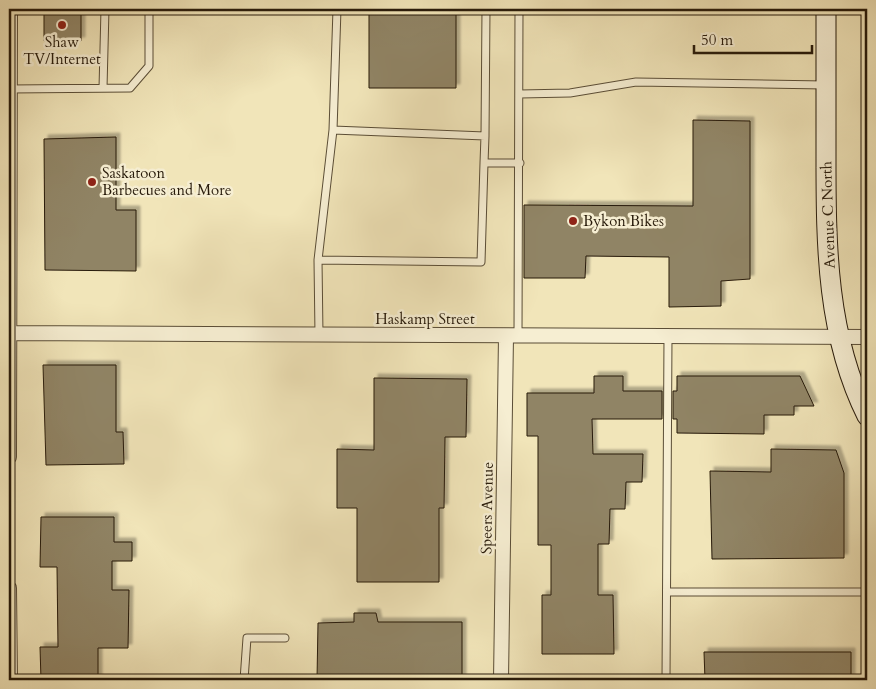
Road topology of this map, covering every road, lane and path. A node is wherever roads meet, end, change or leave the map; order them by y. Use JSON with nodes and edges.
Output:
{"nodes":[{"id":1,"x":105,"y":9,"type":"edge"},
{"id":2,"x":149,"y":9,"type":"edge"},
{"id":3,"x":337,"y":9,"type":"edge"},
{"id":4,"x":486,"y":9,"type":"edge"},
{"id":5,"x":519,"y":9,"type":"edge"},
{"id":6,"x":826,"y":9,"type":"edge"},
{"id":7,"x":9,"y":10,"type":"edge"},
{"id":8,"x":826,"y":84,"type":"junction"},
{"id":9,"x":102,"y":88,"type":"junction"},
{"id":10,"x":10,"y":89,"type":"edge"},
{"id":11,"x":520,"y":94,"type":"junction"},
{"id":12,"x":333,"y":130,"type":"junction"},
{"id":13,"x":485,"y":136,"type":"junction"},
{"id":14,"x":9,"y":158,"type":"edge"},
{"id":15,"x":484,"y":163,"type":"junction"},
{"id":16,"x":520,"y":163,"type":"junction"},
{"id":17,"x":318,"y":260,"type":"junction"},
{"id":18,"x":9,"y":303,"type":"edge"},
{"id":19,"x":11,"y":333,"type":"junction"},
{"id":20,"x":319,"y":335,"type":"junction"},
{"id":21,"x":512,"y":336,"type":"junction"},
{"id":22,"x":668,"y":337,"type":"junction"},
{"id":23,"x":839,"y":338,"type":"junction"},
{"id":24,"x":867,"y":338,"type":"edge"},
{"id":25,"x":867,"y":416,"type":"edge"},
{"id":26,"x":9,"y":457,"type":"edge"},
{"id":27,"x":9,"y":588,"type":"edge"},
{"id":28,"x":667,"y":592,"type":"junction"},
{"id":29,"x":867,"y":592,"type":"edge"},
{"id":30,"x":285,"y":638,"type":"dead end"},
{"id":31,"x":9,"y":650,"type":"edge"},
{"id":32,"x":10,"y":680,"type":"edge"},
{"id":33,"x":244,"y":680,"type":"edge"},
{"id":34,"x":501,"y":680,"type":"edge"},
{"id":35,"x":666,"y":680,"type":"edge"}],
"edges":[{"from":1,"to":9,"type":"lane"},
{"from":2,"to":9,"type":"lane"},
{"from":3,"to":12,"type":"lane"},
{"from":4,"to":13,"type":"lane"},
{"from":5,"to":11,"type":"lane"},
{"from":6,"to":8,"type":"main road","name":"Avenue C North"},
{"from":7,"to":10,"type":"street"},
{"from":8,"to":11,"type":"lane"},
{"from":8,"to":23,"type":"main road","name":"Avenue C North"},
{"from":9,"to":10,"type":"lane"},
{"from":10,"to":14,"type":"street"},
{"from":11,"to":16,"type":"lane"},
{"from":12,"to":13,"type":"lane"},
{"from":12,"to":17,"type":"lane"},
{"from":13,"to":15,"type":"lane"},
{"from":14,"to":18,"type":"street"},
{"from":15,"to":16,"type":"lane"},
{"from":15,"to":17,"type":"lane"},
{"from":16,"to":21,"type":"lane"},
{"from":17,"to":20,"type":"lane"},
{"from":18,"to":19,"type":"street"},
{"from":19,"to":20,"type":"street","name":"Haskamp Street"},
{"from":19,"to":26,"type":"street"},
{"from":20,"to":21,"type":"street","name":"Haskamp Street"},
{"from":21,"to":22,"type":"street","name":"Haskamp Street"},
{"from":21,"to":34,"type":"street","name":"Speers Avenue"},
{"from":22,"to":23,"type":"street","name":"Haskamp Street"},
{"from":22,"to":28,"type":"lane"},
{"from":23,"to":24,"type":"street","name":"Haskamp Street"},
{"from":23,"to":25,"type":"main road","name":"Avenue C North"},
{"from":27,"to":31,"type":"street"},
{"from":28,"to":29,"type":"lane"},
{"from":28,"to":35,"type":"lane"},
{"from":30,"to":33,"type":"lane"},
{"from":31,"to":32,"type":"street"}]}
